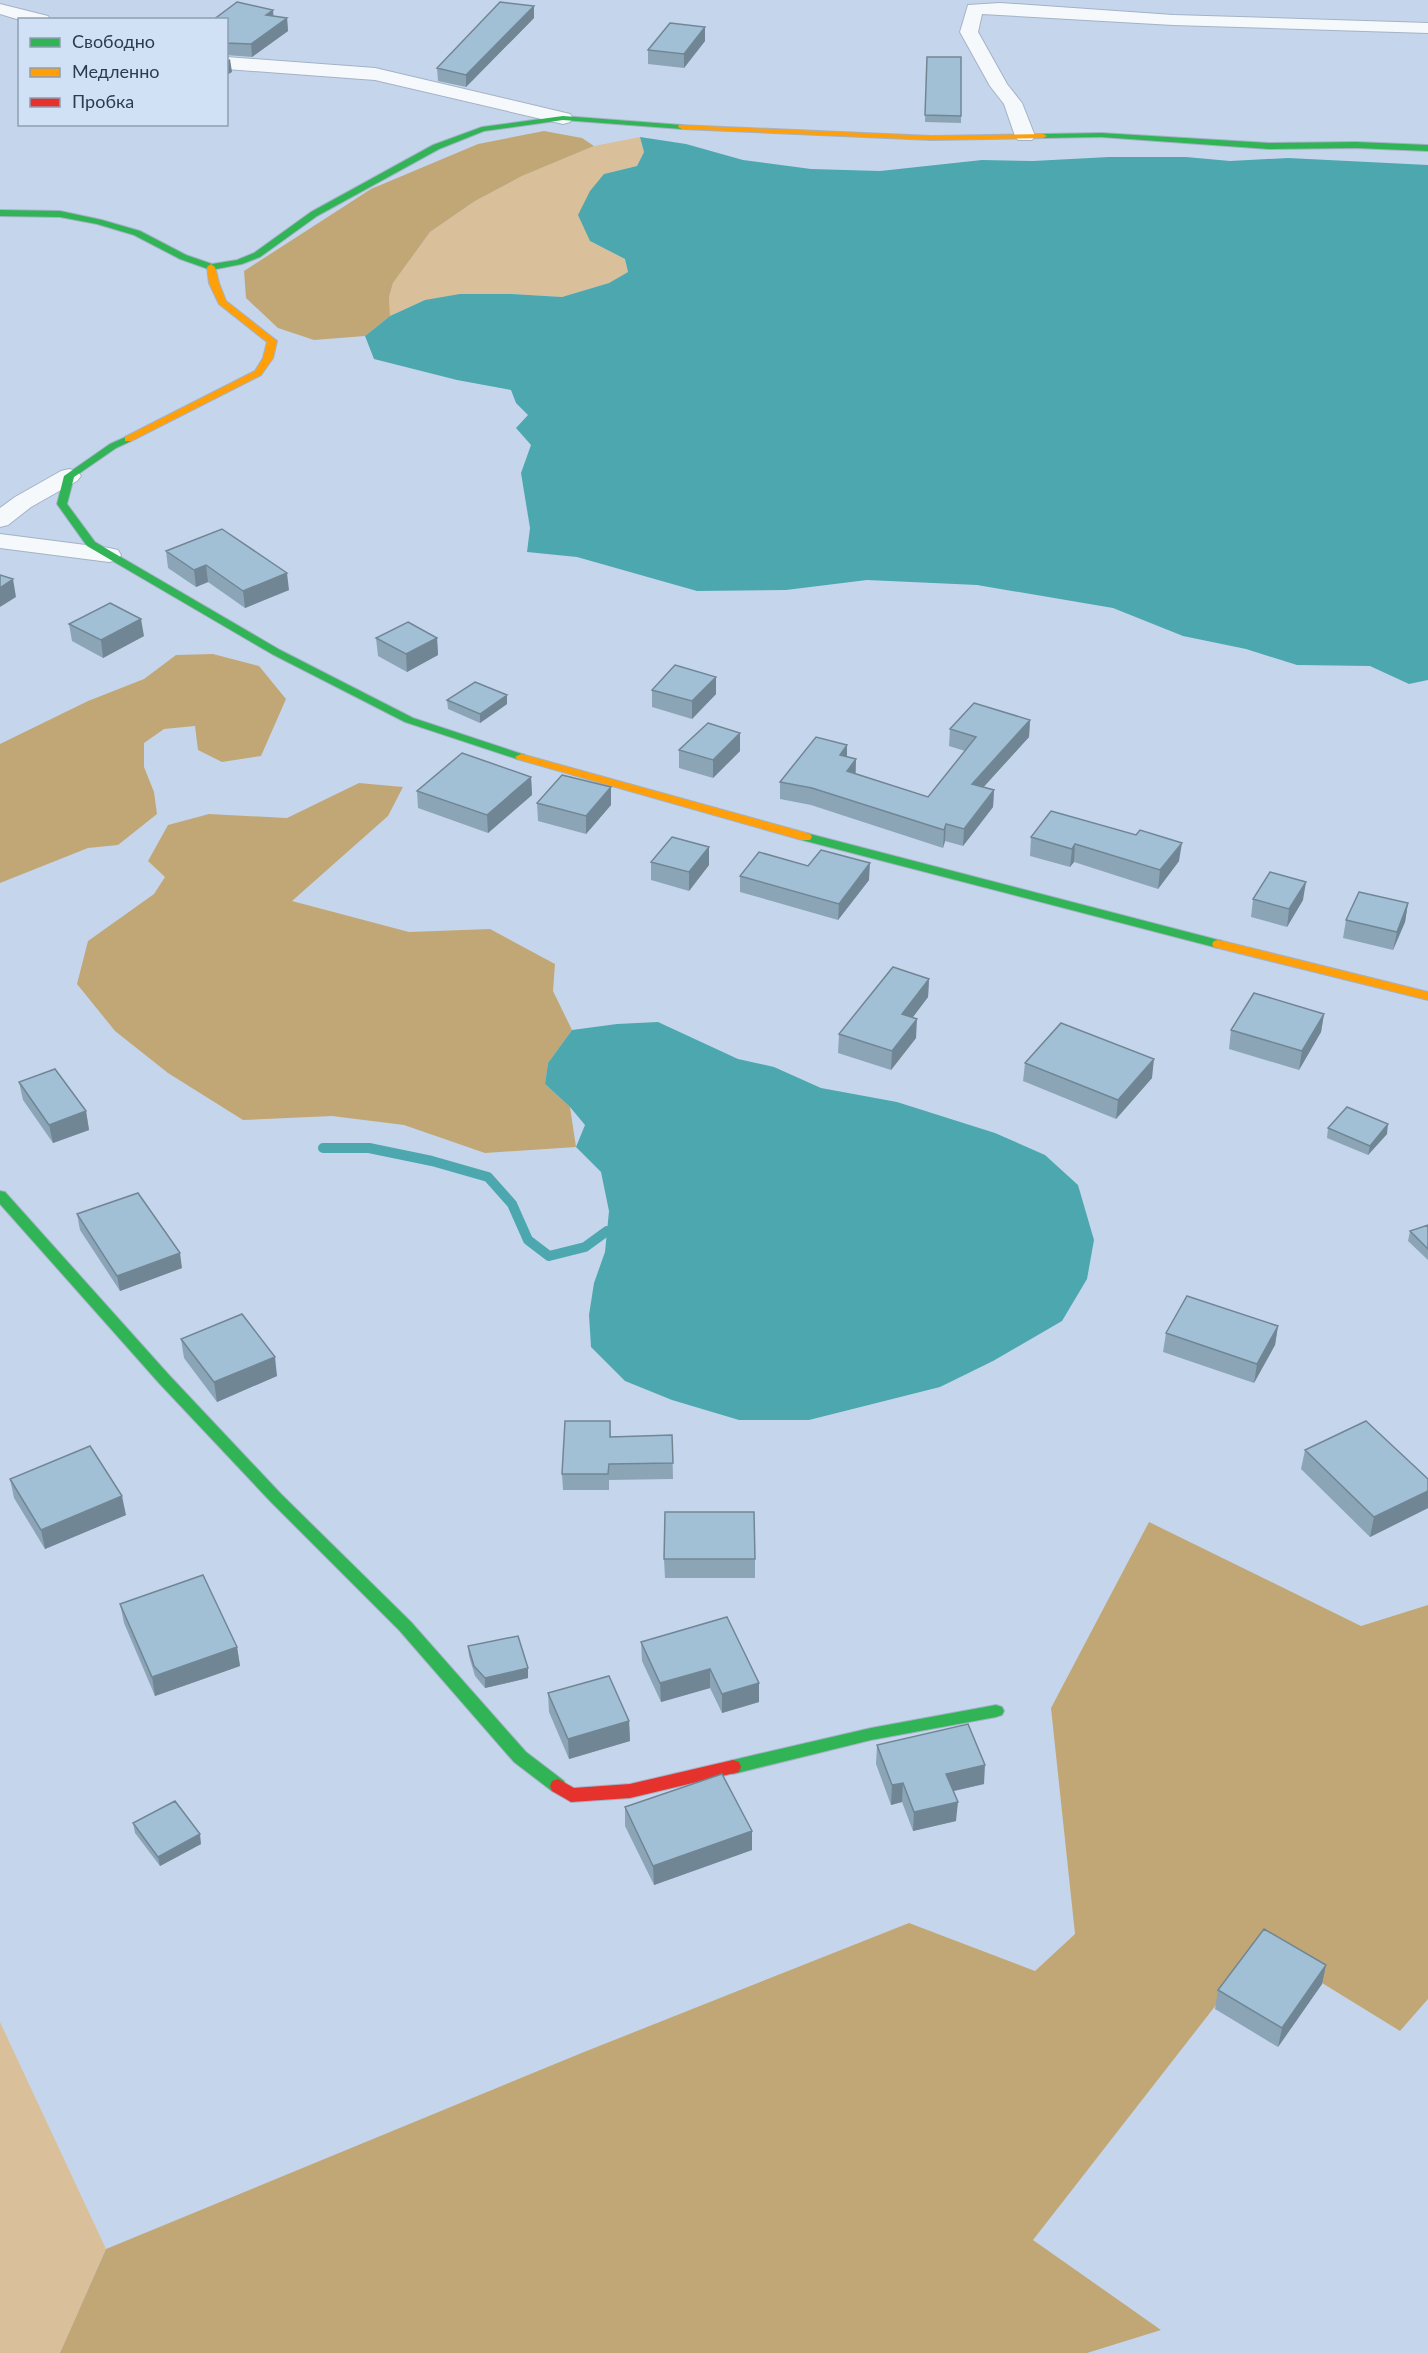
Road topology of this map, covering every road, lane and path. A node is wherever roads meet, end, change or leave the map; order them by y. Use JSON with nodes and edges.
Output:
{"nodes":[{"id":1,"x":0,"y":9,"type":"edge"},
{"id":2,"x":34,"y":18,"type":"edge"},
{"id":3,"x":1428,"y":28,"type":"edge"},
{"id":4,"x":228,"y":63,"type":"edge"},
{"id":5,"x":488,"y":100,"type":"junction"},
{"id":6,"x":563,"y":118,"type":"junction"},
{"id":7,"x":482,"y":129,"type":"junction"},
{"id":8,"x":1025,"y":136,"type":"junction"},
{"id":9,"x":1428,"y":148,"type":"edge"},
{"id":10,"x":0,"y":213,"type":"edge"},
{"id":11,"x":211,"y":267,"type":"junction"},
{"id":12,"x":69,"y":476,"type":"junction"},
{"id":13,"x":0,"y":520,"type":"edge"},
{"id":14,"x":0,"y":541,"type":"edge"},
{"id":15,"x":110,"y":555,"type":"junction"},
{"id":16,"x":1428,"y":996,"type":"edge"},
{"id":17,"x":0,"y":1195,"type":"edge"},
{"id":18,"x":996,"y":1712,"type":"dead end"}],
"edges":[{"from":1,"to":2,"type":"street"},
{"from":3,"to":8,"type":"street"},
{"from":4,"to":5,"type":"street"},
{"from":5,"to":6,"type":"street"},
{"from":5,"to":7,"type":"street"},
{"from":6,"to":7,"type":"street"},
{"from":6,"to":8,"type":"street"},
{"from":7,"to":11,"type":"street"},
{"from":8,"to":9,"type":"street"},
{"from":10,"to":11,"type":"street"},
{"from":11,"to":12,"type":"street"},
{"from":12,"to":13,"type":"street"},
{"from":12,"to":15,"type":"street"},
{"from":14,"to":15,"type":"street"},
{"from":15,"to":16,"type":"street"},
{"from":17,"to":18,"type":"street"}]}
